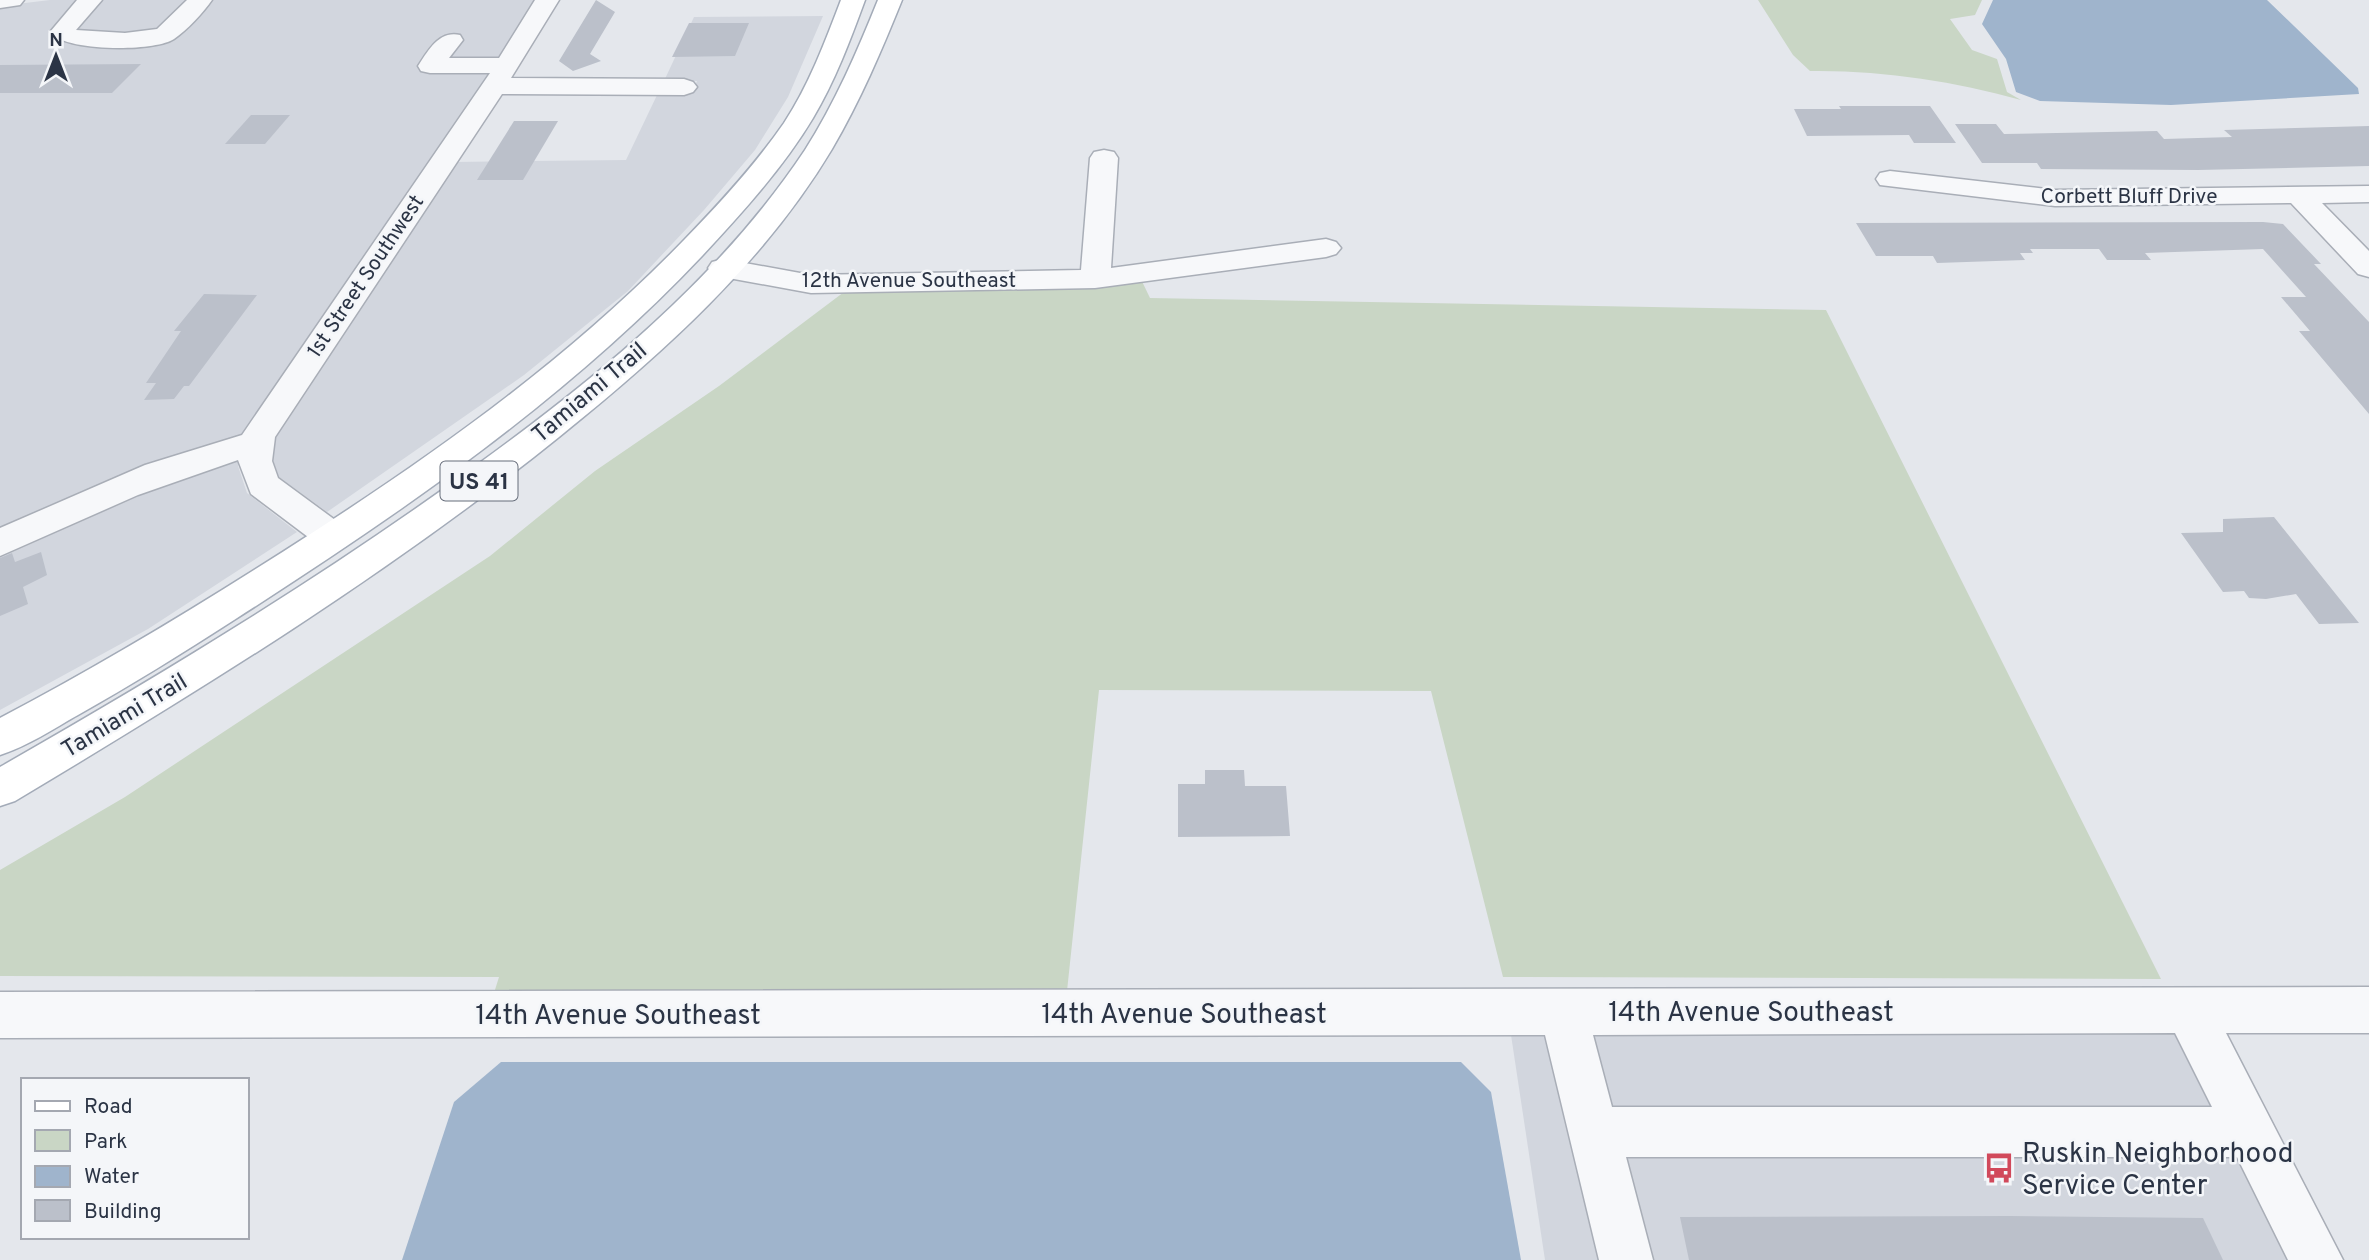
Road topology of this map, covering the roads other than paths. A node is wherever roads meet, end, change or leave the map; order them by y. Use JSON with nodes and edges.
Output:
{"nodes":[{"id":1,"x":12,"y":0,"type":"edge"},
{"id":2,"x":90,"y":0,"type":"edge"},
{"id":3,"x":200,"y":0,"type":"edge"},
{"id":4,"x":547,"y":0,"type":"edge"},
{"id":5,"x":853,"y":0,"type":"edge"},
{"id":6,"x":890,"y":0,"type":"edge"},
{"id":7,"x":0,"y":1,"type":"edge"},
{"id":8,"x":452,"y":40,"type":"dead end"},
{"id":9,"x":430,"y":66,"type":"junction"},
{"id":10,"x":500,"y":76,"type":"junction"},
{"id":11,"x":684,"y":88,"type":"dead end"},
{"id":12,"x":412,"y":89,"type":"dead end"},
{"id":13,"x":1104,"y":158,"type":"dead end"},
{"id":14,"x":1890,"y":179,"type":"dead end"},
{"id":15,"x":2369,"y":194,"type":"edge"},
{"id":16,"x":2300,"y":196,"type":"junction"},
{"id":17,"x":1326,"y":248,"type":"dead end"},
{"id":18,"x":723,"y":268,"type":"junction"},
{"id":19,"x":2369,"y":268,"type":"edge"},
{"id":20,"x":1095,"y":279,"type":"junction"},
{"id":21,"x":257,"y":443,"type":"junction"},
{"id":22,"x":333,"y":537,"type":"junction"},
{"id":23,"x":0,"y":543,"type":"edge"},
{"id":24,"x":0,"y":738,"type":"edge"},
{"id":25,"x":0,"y":788,"type":"edge"},
{"id":26,"x":2369,"y":1010,"type":"edge"},
{"id":27,"x":2189,"y":1011,"type":"junction"},
{"id":28,"x":1563,"y":1012,"type":"junction"},
{"id":29,"x":0,"y":1015,"type":"edge"},
{"id":30,"x":1593,"y":1132,"type":"junction"},
{"id":31,"x":2251,"y":1132,"type":"junction"},
{"id":32,"x":1626,"y":1260,"type":"edge"},
{"id":33,"x":2316,"y":1260,"type":"edge"}],
"edges":[{"from":1,"to":7,"type":"street"},
{"from":2,"to":3,"type":"street"},
{"from":4,"to":10,"type":"street","name":"1st Street Southwest"},
{"from":5,"to":22,"type":"main road","name":"Tamiami Trail","number":"US 41"},
{"from":6,"to":18,"type":"main road","name":"Tamiami Trail","number":"US 41"},
{"from":8,"to":9,"type":"street"},
{"from":9,"to":10,"type":"street"},
{"from":9,"to":12,"type":"street"},
{"from":10,"to":11,"type":"street"},
{"from":10,"to":21,"type":"street","name":"1st Street Southwest"},
{"from":13,"to":20,"type":"street"},
{"from":14,"to":16,"type":"street","name":"Corbett Bluff Drive"},
{"from":15,"to":16,"type":"street","name":"Corbett Bluff Drive"},
{"from":16,"to":19,"type":"street"},
{"from":17,"to":20,"type":"street","name":"12th Avenue Southeast"},
{"from":18,"to":20,"type":"street","name":"12th Avenue Southeast"},
{"from":18,"to":25,"type":"main road","name":"Tamiami Trail","number":"US 41"},
{"from":21,"to":22,"type":"street"},
{"from":21,"to":23,"type":"street"},
{"from":22,"to":24,"type":"main road","name":"Tamiami Trail","number":"US 41"},
{"from":26,"to":27,"type":"street","name":"14th Avenue Southeast"},
{"from":27,"to":28,"type":"street","name":"14th Avenue Southeast"},
{"from":27,"to":31,"type":"street"},
{"from":28,"to":29,"type":"street","name":"14th Avenue Southeast"},
{"from":28,"to":30,"type":"street"},
{"from":30,"to":31,"type":"street"},
{"from":30,"to":32,"type":"street"},
{"from":31,"to":33,"type":"street"}]}
